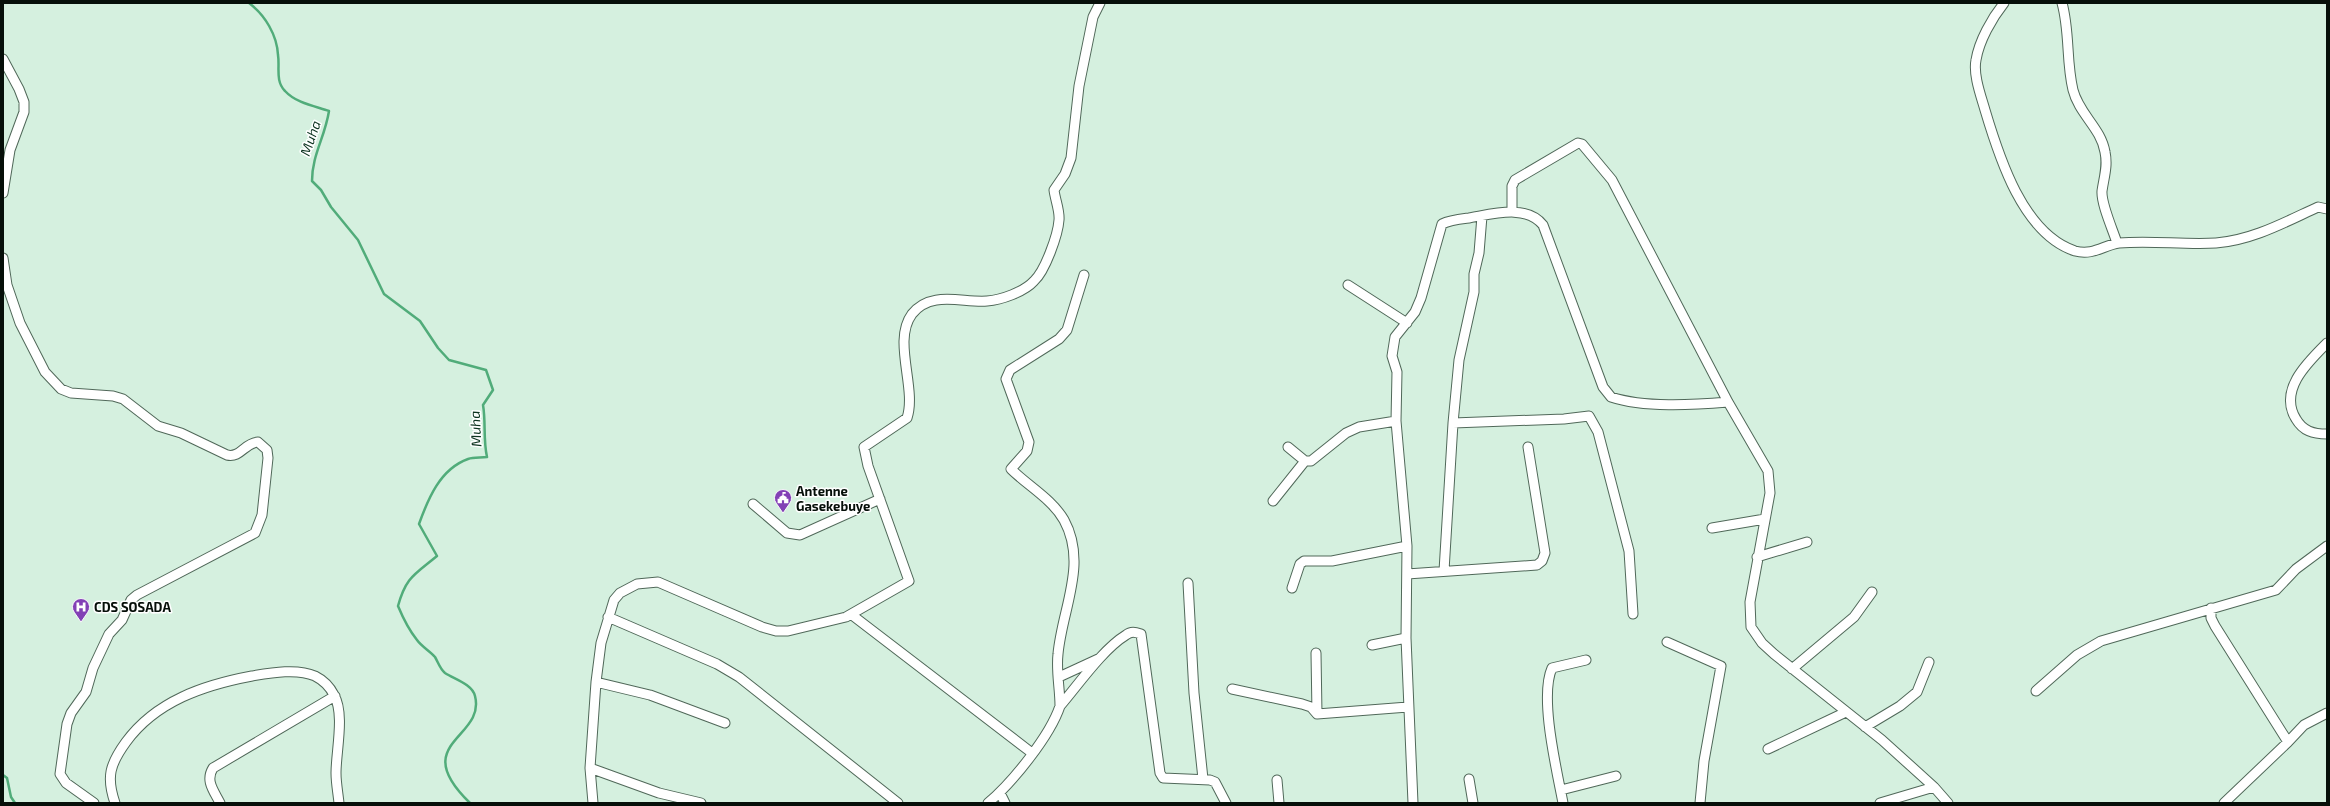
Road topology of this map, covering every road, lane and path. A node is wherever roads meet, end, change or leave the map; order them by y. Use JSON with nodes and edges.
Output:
{"nodes":[{"id":1,"x":1100,"y":3,"type":"edge"},
{"id":2,"x":2004,"y":3,"type":"edge"},
{"id":3,"x":2062,"y":3,"type":"edge"},
{"id":4,"x":3,"y":59,"type":"edge"},
{"id":5,"x":3,"y":193,"type":"edge"},
{"id":6,"x":2327,"y":209,"type":"edge"},
{"id":7,"x":1512,"y":212,"type":"junction"},
{"id":8,"x":1482,"y":216,"type":"junction"},
{"id":9,"x":2117,"y":243,"type":"junction"},
{"id":10,"x":3,"y":258,"type":"edge"},
{"id":11,"x":1084,"y":275,"type":"dead end"},
{"id":12,"x":1348,"y":285,"type":"dead end"},
{"id":13,"x":1407,"y":323,"type":"junction"},
{"id":14,"x":2327,"y":343,"type":"edge"},
{"id":15,"x":1728,"y":402,"type":"junction"},
{"id":16,"x":1396,"y":421,"type":"junction"},
{"id":17,"x":1453,"y":423,"type":"junction"},
{"id":18,"x":2327,"y":434,"type":"edge"},
{"id":19,"x":1288,"y":447,"type":"dead end"},
{"id":20,"x":1528,"y":447,"type":"dead end"},
{"id":21,"x":1305,"y":461,"type":"junction"},
{"id":22,"x":880,"y":500,"type":"junction"},
{"id":23,"x":1273,"y":501,"type":"dead end"},
{"id":24,"x":752,"y":504,"type":"dead end"},
{"id":25,"x":1765,"y":519,"type":"junction"},
{"id":26,"x":1712,"y":528,"type":"dead end"},
{"id":27,"x":1807,"y":542,"type":"dead end"},
{"id":28,"x":1407,"y":546,"type":"junction"},
{"id":29,"x":2327,"y":546,"type":"edge"},
{"id":30,"x":1757,"y":556,"type":"junction"},
{"id":31,"x":1444,"y":571,"type":"junction"},
{"id":32,"x":1407,"y":574,"type":"junction"},
{"id":33,"x":1188,"y":583,"type":"dead end"},
{"id":34,"x":1292,"y":588,"type":"dead end"},
{"id":35,"x":1872,"y":592,"type":"dead end"},
{"id":36,"x":2211,"y":608,"type":"junction"},
{"id":37,"x":1633,"y":614,"type":"dead end"},
{"id":38,"x":852,"y":615,"type":"junction"},
{"id":39,"x":608,"y":617,"type":"junction"},
{"id":40,"x":1406,"y":638,"type":"junction"},
{"id":41,"x":1667,"y":642,"type":"dead end"},
{"id":42,"x":1372,"y":645,"type":"dead end"},
{"id":43,"x":1316,"y":653,"type":"dead end"},
{"id":44,"x":1100,"y":659,"type":"junction"},
{"id":45,"x":1586,"y":660,"type":"dead end"},
{"id":46,"x":1929,"y":662,"type":"dead end"},
{"id":47,"x":1792,"y":669,"type":"junction"},
{"id":48,"x":1059,"y":676,"type":"junction"},
{"id":49,"x":596,"y":682,"type":"junction"},
{"id":50,"x":1232,"y":689,"type":"dead end"},
{"id":51,"x":2036,"y":691,"type":"dead end"},
{"id":52,"x":335,"y":696,"type":"junction"},
{"id":53,"x":1060,"y":706,"type":"junction"},
{"id":54,"x":1408,"y":707,"type":"junction"},
{"id":55,"x":1846,"y":712,"type":"junction"},
{"id":56,"x":2327,"y":713,"type":"edge"},
{"id":57,"x":1317,"y":714,"type":"junction"},
{"id":58,"x":725,"y":723,"type":"dead end"},
{"id":59,"x":1865,"y":727,"type":"junction"},
{"id":60,"x":2288,"y":742,"type":"junction"},
{"id":61,"x":1768,"y":749,"type":"dead end"},
{"id":62,"x":1032,"y":753,"type":"junction"},
{"id":63,"x":590,"y":768,"type":"junction"},
{"id":64,"x":1616,"y":776,"type":"dead end"},
{"id":65,"x":1203,"y":779,"type":"junction"},
{"id":66,"x":1469,"y":779,"type":"dead end"},
{"id":67,"x":1277,"y":780,"type":"dead end"},
{"id":68,"x":1934,"y":787,"type":"junction"},
{"id":69,"x":1561,"y":790,"type":"junction"},
{"id":70,"x":1000,"y":793,"type":"junction"},
{"id":71,"x":990,"y":802,"type":"edge"},
{"id":72,"x":94,"y":803,"type":"edge"},
{"id":73,"x":116,"y":803,"type":"edge"},
{"id":74,"x":220,"y":803,"type":"edge"},
{"id":75,"x":339,"y":803,"type":"edge"},
{"id":76,"x":593,"y":803,"type":"edge"},
{"id":77,"x":701,"y":803,"type":"edge"},
{"id":78,"x":898,"y":803,"type":"edge"},
{"id":79,"x":1005,"y":803,"type":"edge"},
{"id":80,"x":1226,"y":803,"type":"edge"},
{"id":81,"x":1279,"y":803,"type":"edge"},
{"id":82,"x":1413,"y":803,"type":"edge"},
{"id":83,"x":1473,"y":803,"type":"edge"},
{"id":84,"x":1563,"y":803,"type":"edge"},
{"id":85,"x":1700,"y":803,"type":"edge"},
{"id":86,"x":1880,"y":803,"type":"edge"},
{"id":87,"x":1948,"y":803,"type":"edge"},
{"id":88,"x":2224,"y":803,"type":"edge"}],
"edges":[{"from":1,"to":22,"type":"street"},
{"from":2,"to":9,"type":"street"},
{"from":3,"to":9,"type":"street"},
{"from":4,"to":5,"type":"street"},
{"from":6,"to":9,"type":"street"},
{"from":7,"to":8,"type":"street"},
{"from":7,"to":15,"type":"street"},
{"from":7,"to":15,"type":"street"},
{"from":8,"to":13,"type":"street"},
{"from":8,"to":17,"type":"street"},
{"from":10,"to":72,"type":"street"},
{"from":11,"to":48,"type":"street"},
{"from":12,"to":13,"type":"street"},
{"from":13,"to":16,"type":"street"},
{"from":14,"to":18,"type":"street"},
{"from":15,"to":25,"type":"street"},
{"from":16,"to":21,"type":"street"},
{"from":16,"to":28,"type":"street"},
{"from":17,"to":31,"type":"street"},
{"from":17,"to":37,"type":"street"},
{"from":19,"to":21,"type":"street"},
{"from":20,"to":31,"type":"street"},
{"from":21,"to":23,"type":"street"},
{"from":22,"to":24,"type":"street"},
{"from":22,"to":38,"type":"street"},
{"from":25,"to":26,"type":"street"},
{"from":25,"to":30,"type":"street"},
{"from":27,"to":30,"type":"street"},
{"from":28,"to":32,"type":"street"},
{"from":28,"to":34,"type":"street"},
{"from":29,"to":36,"type":"street"},
{"from":30,"to":47,"type":"street"},
{"from":31,"to":32,"type":"street"},
{"from":32,"to":40,"type":"street"},
{"from":33,"to":65,"type":"street"},
{"from":35,"to":47,"type":"street"},
{"from":36,"to":51,"type":"street"},
{"from":36,"to":60,"type":"street"},
{"from":38,"to":39,"type":"street"},
{"from":38,"to":62,"type":"street"},
{"from":39,"to":49,"type":"street"},
{"from":39,"to":78,"type":"street"},
{"from":40,"to":42,"type":"street"},
{"from":40,"to":54,"type":"street"},
{"from":41,"to":85,"type":"street"},
{"from":43,"to":57,"type":"street"},
{"from":44,"to":48,"type":"street"},
{"from":44,"to":53,"type":"street"},
{"from":44,"to":65,"type":"street"},
{"from":45,"to":69,"type":"street"},
{"from":46,"to":59,"type":"street"},
{"from":47,"to":55,"type":"street"},
{"from":48,"to":53,"type":"street"},
{"from":49,"to":58,"type":"street"},
{"from":49,"to":63,"type":"street"},
{"from":50,"to":57,"type":"street"},
{"from":52,"to":73,"type":"street"},
{"from":52,"to":74,"type":"street"},
{"from":52,"to":75,"type":"street"},
{"from":53,"to":62,"type":"street"},
{"from":54,"to":57,"type":"street"},
{"from":54,"to":82,"type":"street"},
{"from":55,"to":59,"type":"street"},
{"from":55,"to":61,"type":"street"},
{"from":56,"to":60,"type":"street"},
{"from":59,"to":68,"type":"street"},
{"from":60,"to":88,"type":"street"},
{"from":62,"to":70,"type":"street"},
{"from":63,"to":76,"type":"street"},
{"from":63,"to":77,"type":"street"},
{"from":64,"to":69,"type":"street"},
{"from":65,"to":80,"type":"street"},
{"from":66,"to":83,"type":"street"},
{"from":67,"to":81,"type":"street"},
{"from":68,"to":86,"type":"street"},
{"from":68,"to":87,"type":"street"},
{"from":69,"to":84,"type":"street"},
{"from":70,"to":71,"type":"street"},
{"from":70,"to":79,"type":"street"}]}
